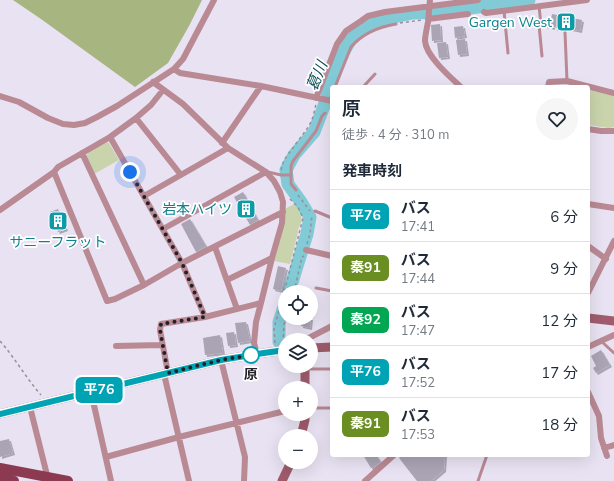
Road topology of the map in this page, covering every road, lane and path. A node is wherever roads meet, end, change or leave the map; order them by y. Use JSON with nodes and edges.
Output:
{"nodes":[{"id":1,"x":214,"y":0,"type":"edge"},
{"id":2,"x":478,"y":0,"type":"edge"},
{"id":3,"x":587,"y":0,"type":"edge"},
{"id":4,"x":430,"y":3,"type":"edge"},
{"id":5,"x":539,"y":6,"type":"junction"},
{"id":6,"x":504,"y":11,"type":"junction"},
{"id":7,"x":484,"y":12,"type":"dead end"},
{"id":8,"x":468,"y":14,"type":"dead end"},
{"id":9,"x":428,"y":19,"type":"junction"},
{"id":10,"x":396,"y":24,"type":"joint"},
{"id":11,"x":541,"y":25,"type":"junction"},
{"id":12,"x":565,"y":32,"type":"joint"},
{"id":13,"x":508,"y":53,"type":"dead end"},
{"id":14,"x":542,"y":56,"type":"dead end"},
{"id":15,"x":174,"y":69,"type":"junction"},
{"id":16,"x":375,"y":74,"type":"dead end"},
{"id":17,"x":568,"y":81,"type":"junction"},
{"id":18,"x":153,"y":82,"type":"junction"},
{"id":19,"x":336,"y":85,"type":"edge"},
{"id":20,"x":365,"y":85,"type":"edge"},
{"id":21,"x":459,"y":85,"type":"edge"},
{"id":22,"x":548,"y":85,"type":"edge"},
{"id":23,"x":583,"y":85,"type":"edge"},
{"id":24,"x":261,"y":86,"type":"junction"},
{"id":25,"x":590,"y":87,"type":"edge"},
{"id":26,"x":163,"y":90,"type":"junction"},
{"id":27,"x":614,"y":93,"type":"edge"},
{"id":28,"x":0,"y":96,"type":"edge"},
{"id":29,"x":316,"y":98,"type":"junction"},
{"id":30,"x":330,"y":99,"type":"edge"},
{"id":31,"x":325,"y":113,"type":"dead end"},
{"id":32,"x":136,"y":118,"type":"junction"},
{"id":33,"x":590,"y":129,"type":"edge"},
{"id":34,"x":614,"y":131,"type":"edge"},
{"id":35,"x":110,"y":137,"type":"junction"},
{"id":36,"x":225,"y":145,"type":"junction"},
{"id":37,"x":82,"y":153,"type":"junction"},
{"id":38,"x":54,"y":172,"type":"junction"},
{"id":39,"x":266,"y":172,"type":"junction"},
{"id":40,"x":181,"y":175,"type":"junction"},
{"id":41,"x":281,"y":175,"type":"junction"},
{"id":42,"x":290,"y":175,"type":"junction"},
{"id":43,"x":296,"y":190,"type":"joint"},
{"id":44,"x":144,"y":196,"type":"junction"},
{"id":45,"x":287,"y":196,"type":"dead end"},
{"id":46,"x":590,"y":204,"type":"edge"},
{"id":47,"x":614,"y":208,"type":"edge"},
{"id":48,"x":0,"y":210,"type":"edge"},
{"id":49,"x":315,"y":211,"type":"dead end"},
{"id":50,"x":283,"y":212,"type":"junction"},
{"id":51,"x":330,"y":217,"type":"edge"},
{"id":52,"x":163,"y":229,"type":"junction"},
{"id":53,"x":614,"y":241,"type":"edge"},
{"id":54,"x":215,"y":247,"type":"junction"},
{"id":55,"x":590,"y":247,"type":"edge"},
{"id":56,"x":306,"y":250,"type":"junction"},
{"id":57,"x":330,"y":256,"type":"edge"},
{"id":58,"x":272,"y":258,"type":"junction"},
{"id":59,"x":606,"y":258,"type":"junction"},
{"id":60,"x":182,"y":263,"type":"junction"},
{"id":61,"x":227,"y":280,"type":"junction"},
{"id":62,"x":144,"y":284,"type":"junction"},
{"id":63,"x":296,"y":285,"type":"edge"},
{"id":64,"x":318,"y":288,"type":"edge"},
{"id":65,"x":590,"y":289,"type":"edge"},
{"id":66,"x":330,"y":291,"type":"edge"},
{"id":67,"x":262,"y":303,"type":"junction"},
{"id":68,"x":237,"y":309,"type":"junction"},
{"id":69,"x":205,"y":317,"type":"junction"},
{"id":70,"x":590,"y":318,"type":"edge"},
{"id":71,"x":614,"y":321,"type":"edge"},
{"id":72,"x":330,"y":327,"type":"edge"},
{"id":73,"x":318,"y":333,"type":"edge"},
{"id":74,"x":614,"y":335,"type":"edge"},
{"id":75,"x":0,"y":341,"type":"edge"},
{"id":76,"x":601,"y":341,"type":"junction"},
{"id":77,"x":162,"y":345,"type":"junction"},
{"id":78,"x":275,"y":345,"type":"dead end"},
{"id":79,"x":116,"y":346,"type":"dead end"},
{"id":80,"x":590,"y":346,"type":"edge"},
{"id":81,"x":330,"y":347,"type":"edge"},
{"id":82,"x":318,"y":348,"type":"edge"},
{"id":83,"x":278,"y":349,"type":"edge"},
{"id":84,"x":614,"y":353,"type":"edge"},
{"id":85,"x":257,"y":354,"type":"junction"},
{"id":86,"x":221,"y":360,"type":"junction"},
{"id":87,"x":318,"y":368,"type":"edge"},
{"id":88,"x":330,"y":369,"type":"edge"},
{"id":89,"x":166,"y":374,"type":"junction"},
{"id":90,"x":91,"y":392,"type":"junction"},
{"id":91,"x":590,"y":396,"type":"edge"},
{"id":92,"x":48,"y":403,"type":"junction"},
{"id":93,"x":30,"y":407,"type":"junction"},
{"id":94,"x":318,"y":408,"type":"edge"},
{"id":95,"x":330,"y":408,"type":"edge"},
{"id":96,"x":278,"y":413,"type":"edge"},
{"id":97,"x":0,"y":414,"type":"edge"},
{"id":98,"x":236,"y":423,"type":"junction"},
{"id":99,"x":179,"y":437,"type":"junction"},
{"id":100,"x":614,"y":445,"type":"edge"},
{"id":101,"x":604,"y":448,"type":"junction"},
{"id":102,"x":106,"y":456,"type":"junction"},
{"id":103,"x":607,"y":456,"type":"dead end"},
{"id":104,"x":392,"y":457,"type":"edge"},
{"id":105,"x":486,"y":457,"type":"edge"},
{"id":106,"x":0,"y":468,"type":"edge"},
{"id":107,"x":288,"y":469,"type":"edge"},
{"id":108,"x":0,"y":478,"type":"edge"},
{"id":109,"x":48,"y":479,"type":"edge"},
{"id":110,"x":14,"y":481,"type":"edge"},
{"id":111,"x":68,"y":481,"type":"edge"},
{"id":112,"x":111,"y":481,"type":"edge"},
{"id":113,"x":189,"y":481,"type":"edge"},
{"id":114,"x":244,"y":481,"type":"edge"},
{"id":115,"x":282,"y":481,"type":"edge"},
{"id":116,"x":366,"y":481,"type":"edge"},
{"id":117,"x":478,"y":481,"type":"edge"}],
"edges":[{"from":1,"to":15,"type":"street"},
{"from":2,"to":4,"type":"street"},
{"from":3,"to":5,"type":"street"},
{"from":4,"to":9,"type":"street"},
{"from":4,"to":29,"type":"street"},
{"from":5,"to":6,"type":"street"},
{"from":5,"to":11,"type":"lane"},
{"from":6,"to":7,"type":"street"},
{"from":6,"to":13,"type":"lane"},
{"from":8,"to":9,"type":"street"},
{"from":9,"to":10,"type":"path"},
{"from":9,"to":21,"type":"street"},
{"from":10,"to":19,"type":"lane"},
{"from":11,"to":12,"type":"path"},
{"from":11,"to":14,"type":"lane"},
{"from":12,"to":17,"type":"lane"},
{"from":15,"to":18,"type":"street"},
{"from":15,"to":24,"type":"street"},
{"from":16,"to":20,"type":"lane"},
{"from":17,"to":22,"type":"street"},
{"from":17,"to":23,"type":"street"},
{"from":18,"to":26,"type":"street"},
{"from":18,"to":28,"type":"street"},
{"from":24,"to":29,"type":"street"},
{"from":24,"to":36,"type":"street"},
{"from":25,"to":27,"type":"street"},
{"from":26,"to":32,"type":"street"},
{"from":26,"to":36,"type":"street"},
{"from":29,"to":30,"type":"street"},
{"from":29,"to":41,"type":"path"},
{"from":31,"to":42,"type":"lane"},
{"from":32,"to":35,"type":"street"},
{"from":32,"to":40,"type":"street"},
{"from":33,"to":34,"type":"street"},
{"from":35,"to":37,"type":"street"},
{"from":35,"to":44,"type":"street"},
{"from":36,"to":39,"type":"street"},
{"from":36,"to":40,"type":"street"},
{"from":37,"to":38,"type":"street"},
{"from":37,"to":62,"type":"street"},
{"from":38,"to":48,"type":"street"},
{"from":38,"to":62,"type":"street"},
{"from":39,"to":41,"type":"lane"},
{"from":39,"to":50,"type":"street"},
{"from":39,"to":52,"type":"street"},
{"from":40,"to":44,"type":"street"},
{"from":41,"to":42,"type":"lane"},
{"from":42,"to":43,"type":"lane"},
{"from":43,"to":56,"type":"path"},
{"from":44,"to":52,"type":"street"},
{"from":45,"to":78,"type":"path"},
{"from":46,"to":47,"type":"street"},
{"from":49,"to":51,"type":"lane"},
{"from":50,"to":54,"type":"street"},
{"from":50,"to":58,"type":"street"},
{"from":52,"to":60,"type":"street"},
{"from":53,"to":59,"type":"street"},
{"from":54,"to":60,"type":"street"},
{"from":54,"to":61,"type":"street"},
{"from":55,"to":59,"type":"street"},
{"from":56,"to":57,"type":"street"},
{"from":56,"to":63,"type":"path"},
{"from":58,"to":61,"type":"street"},
{"from":58,"to":67,"type":"street"},
{"from":59,"to":65,"type":"street"},
{"from":60,"to":62,"type":"street"},
{"from":60,"to":69,"type":"street"},
{"from":61,"to":68,"type":"street"},
{"from":64,"to":66,"type":"lane"},
{"from":67,"to":68,"type":"street"},
{"from":67,"to":85,"type":"street"},
{"from":68,"to":69,"type":"street"},
{"from":69,"to":77,"type":"street"},
{"from":70,"to":71,"type":"street"},
{"from":72,"to":73,"type":"street"},
{"from":74,"to":76,"type":"street"},
{"from":75,"to":92,"type":"path"},
{"from":76,"to":80,"type":"street"},
{"from":76,"to":84,"type":"lane"},
{"from":77,"to":79,"type":"street"},
{"from":77,"to":89,"type":"street"},
{"from":81,"to":82,"type":"street"},
{"from":83,"to":85,"type":"street"},
{"from":85,"to":86,"type":"street"},
{"from":86,"to":89,"type":"street"},
{"from":86,"to":98,"type":"street"},
{"from":87,"to":88,"type":"lane"},
{"from":89,"to":90,"type":"street"},
{"from":89,"to":99,"type":"street"},
{"from":90,"to":92,"type":"street"},
{"from":90,"to":102,"type":"street"},
{"from":91,"to":101,"type":"street"},
{"from":92,"to":93,"type":"street"},
{"from":93,"to":97,"type":"street"},
{"from":93,"to":109,"type":"street"},
{"from":94,"to":95,"type":"lane"},
{"from":96,"to":98,"type":"street"},
{"from":98,"to":99,"type":"street"},
{"from":98,"to":114,"type":"street"},
{"from":99,"to":102,"type":"street"},
{"from":99,"to":113,"type":"street"},
{"from":100,"to":101,"type":"street"},
{"from":101,"to":103,"type":"street"},
{"from":102,"to":112,"type":"street"},
{"from":104,"to":116,"type":"street"},
{"from":105,"to":117,"type":"lane"},
{"from":106,"to":109,"type":"main road"},
{"from":107,"to":115,"type":"street"},
{"from":108,"to":110,"type":"main road"},
{"from":109,"to":111,"type":"main road"}]}
